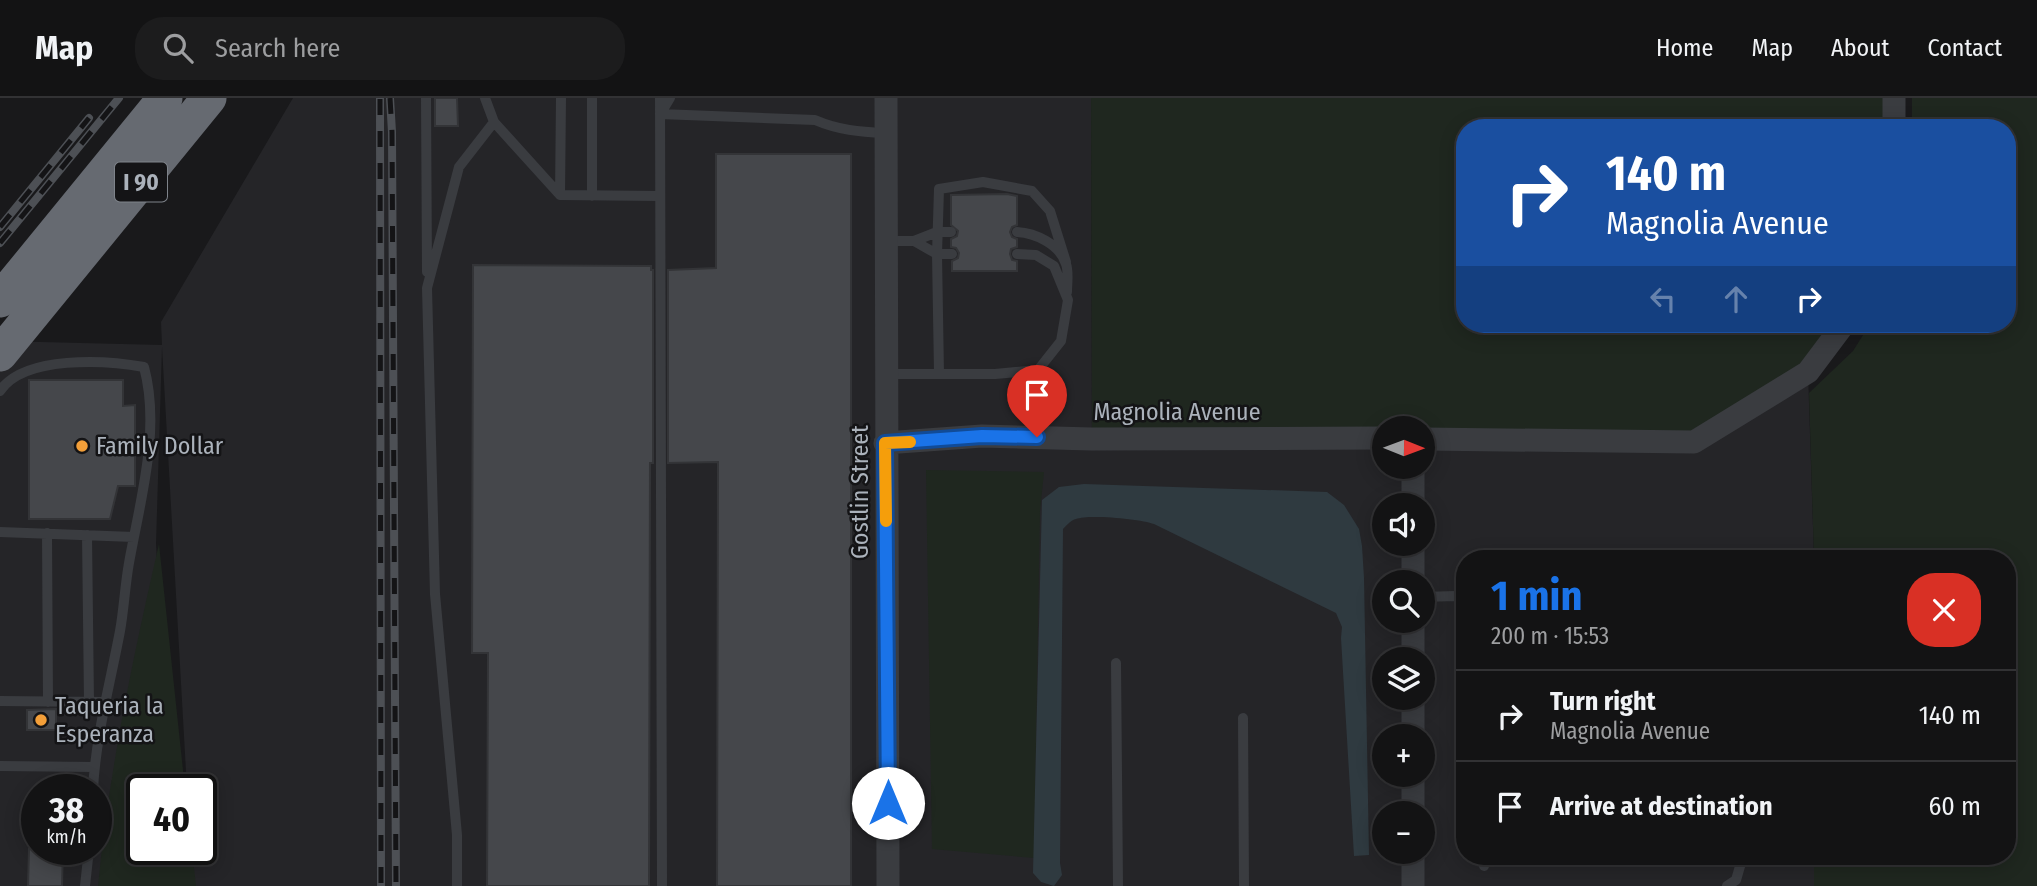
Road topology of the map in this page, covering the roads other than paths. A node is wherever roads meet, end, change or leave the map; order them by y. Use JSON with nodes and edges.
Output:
{"nodes":[{"id":1,"x":165,"y":98,"type":"edge"},
{"id":2,"x":209,"y":98,"type":"edge"},
{"id":3,"x":426,"y":98,"type":"edge"},
{"id":4,"x":485,"y":98,"type":"edge"},
{"id":5,"x":561,"y":98,"type":"edge"},
{"id":6,"x":592,"y":98,"type":"edge"},
{"id":7,"x":660,"y":98,"type":"edge"},
{"id":8,"x":670,"y":98,"type":"edge"},
{"id":9,"x":886,"y":98,"type":"edge"},
{"id":10,"x":1894,"y":98,"type":"edge"},
{"id":11,"x":660,"y":114,"type":"junction"},
{"id":12,"x":1894,"y":119,"type":"edge"},
{"id":13,"x":494,"y":122,"type":"junction"},
{"id":14,"x":886,"y":133,"type":"junction"},
{"id":15,"x":561,"y":195,"type":"junction"},
{"id":16,"x":659,"y":195,"type":"junction"},
{"id":17,"x":592,"y":196,"type":"junction"},
{"id":18,"x":937,"y":232,"type":"junction"},
{"id":19,"x":951,"y":232,"type":"dead end"},
{"id":20,"x":1017,"y":232,"type":"dead end"},
{"id":21,"x":886,"y":241,"type":"junction"},
{"id":22,"x":914,"y":241,"type":"junction"},
{"id":23,"x":937,"y":254,"type":"junction"},
{"id":24,"x":951,"y":254,"type":"dead end"},
{"id":25,"x":1017,"y":254,"type":"dead end"},
{"id":26,"x":1066,"y":262,"type":"junction"},
{"id":27,"x":427,"y":288,"type":"junction"},
{"id":28,"x":0,"y":300,"type":"edge"},
{"id":29,"x":1068,"y":300,"type":"junction"},
{"id":30,"x":1837,"y":333,"type":"edge"},
{"id":31,"x":0,"y":354,"type":"edge"},
{"id":32,"x":939,"y":373,"type":"junction"},
{"id":33,"x":886,"y":374,"type":"junction"},
{"id":34,"x":0,"y":391,"type":"edge"},
{"id":35,"x":1372,"y":438,"type":"edge"},
{"id":36,"x":1435,"y":439,"type":"edge"},
{"id":37,"x":885,"y":443,"type":"junction"},
{"id":38,"x":0,"y":532,"type":"edge"},
{"id":39,"x":47,"y":533,"type":"junction"},
{"id":40,"x":88,"y":535,"type":"junction"},
{"id":41,"x":134,"y":537,"type":"junction"},
{"id":42,"x":1456,"y":596,"type":"edge"},
{"id":43,"x":1435,"y":597,"type":"edge"},
{"id":44,"x":1116,"y":663,"type":"dead end"},
{"id":45,"x":0,"y":701,"type":"edge"},
{"id":46,"x":48,"y":702,"type":"junction"},
{"id":47,"x":89,"y":702,"type":"junction"},
{"id":48,"x":104,"y":702,"type":"junction"},
{"id":49,"x":1243,"y":718,"type":"dead end"},
{"id":50,"x":0,"y":766,"type":"edge"},
{"id":51,"x":94,"y":768,"type":"junction"},
{"id":52,"x":94,"y":774,"type":"edge"},
{"id":53,"x":1413,"y":864,"type":"edge"},
{"id":54,"x":87,"y":865,"type":"edge"},
{"id":55,"x":1740,"y":865,"type":"edge"},
{"id":56,"x":85,"y":886,"type":"edge"},
{"id":57,"x":457,"y":886,"type":"edge"},
{"id":58,"x":662,"y":886,"type":"edge"},
{"id":59,"x":888,"y":886,"type":"edge"},
{"id":60,"x":1118,"y":886,"type":"edge"},
{"id":61,"x":1244,"y":886,"type":"edge"},
{"id":62,"x":1413,"y":886,"type":"edge"},
{"id":63,"x":1727,"y":886,"type":"edge"}],
"edges":[{"from":1,"to":28,"type":"highway","number":"I 90"},
{"from":2,"to":31,"type":"highway","number":"I 90"},
{"from":3,"to":27,"type":"lane"},
{"from":4,"to":13,"type":"lane"},
{"from":5,"to":15,"type":"lane"},
{"from":6,"to":17,"type":"lane"},
{"from":7,"to":11,"type":"lane"},
{"from":8,"to":11,"type":"lane"},
{"from":9,"to":14,"type":"street","name":"Gostlin Street"},
{"from":10,"to":12,"type":"street"},
{"from":11,"to":14,"type":"lane"},
{"from":11,"to":16,"type":"lane"},
{"from":13,"to":15,"type":"lane"},
{"from":13,"to":27,"type":"lane"},
{"from":14,"to":21,"type":"street","name":"Gostlin Street"},
{"from":15,"to":17,"type":"lane"},
{"from":16,"to":17,"type":"lane"},
{"from":16,"to":58,"type":"lane"},
{"from":18,"to":19,"type":"lane"},
{"from":18,"to":22,"type":"lane"},
{"from":18,"to":23,"type":"lane"},
{"from":18,"to":26,"type":"lane"},
{"from":20,"to":26,"type":"lane"},
{"from":21,"to":22,"type":"lane"},
{"from":21,"to":33,"type":"street","name":"Gostlin Street"},
{"from":22,"to":23,"type":"lane"},
{"from":23,"to":24,"type":"lane"},
{"from":23,"to":32,"type":"lane"},
{"from":25,"to":29,"type":"lane"},
{"from":26,"to":29,"type":"lane"},
{"from":27,"to":57,"type":"lane"},
{"from":29,"to":32,"type":"lane"},
{"from":30,"to":36,"type":"street"},
{"from":32,"to":33,"type":"lane"},
{"from":33,"to":37,"type":"street","name":"Gostlin Street"},
{"from":34,"to":41,"type":"lane"},
{"from":35,"to":37,"type":"street","name":"Magnolia Avenue"},
{"from":37,"to":59,"type":"street","name":"Gostlin Street"},
{"from":38,"to":39,"type":"lane"},
{"from":39,"to":40,"type":"lane"},
{"from":39,"to":46,"type":"lane"},
{"from":40,"to":41,"type":"lane"},
{"from":40,"to":47,"type":"lane"},
{"from":41,"to":48,"type":"lane"},
{"from":42,"to":43,"type":"lane"},
{"from":44,"to":60,"type":"lane"},
{"from":45,"to":46,"type":"lane"},
{"from":46,"to":47,"type":"lane"},
{"from":47,"to":48,"type":"lane"},
{"from":48,"to":51,"type":"lane"},
{"from":49,"to":61,"type":"lane"},
{"from":50,"to":51,"type":"lane"},
{"from":51,"to":52,"type":"lane"},
{"from":53,"to":62,"type":"street"},
{"from":54,"to":56,"type":"lane"},
{"from":55,"to":63,"type":"lane"}]}
